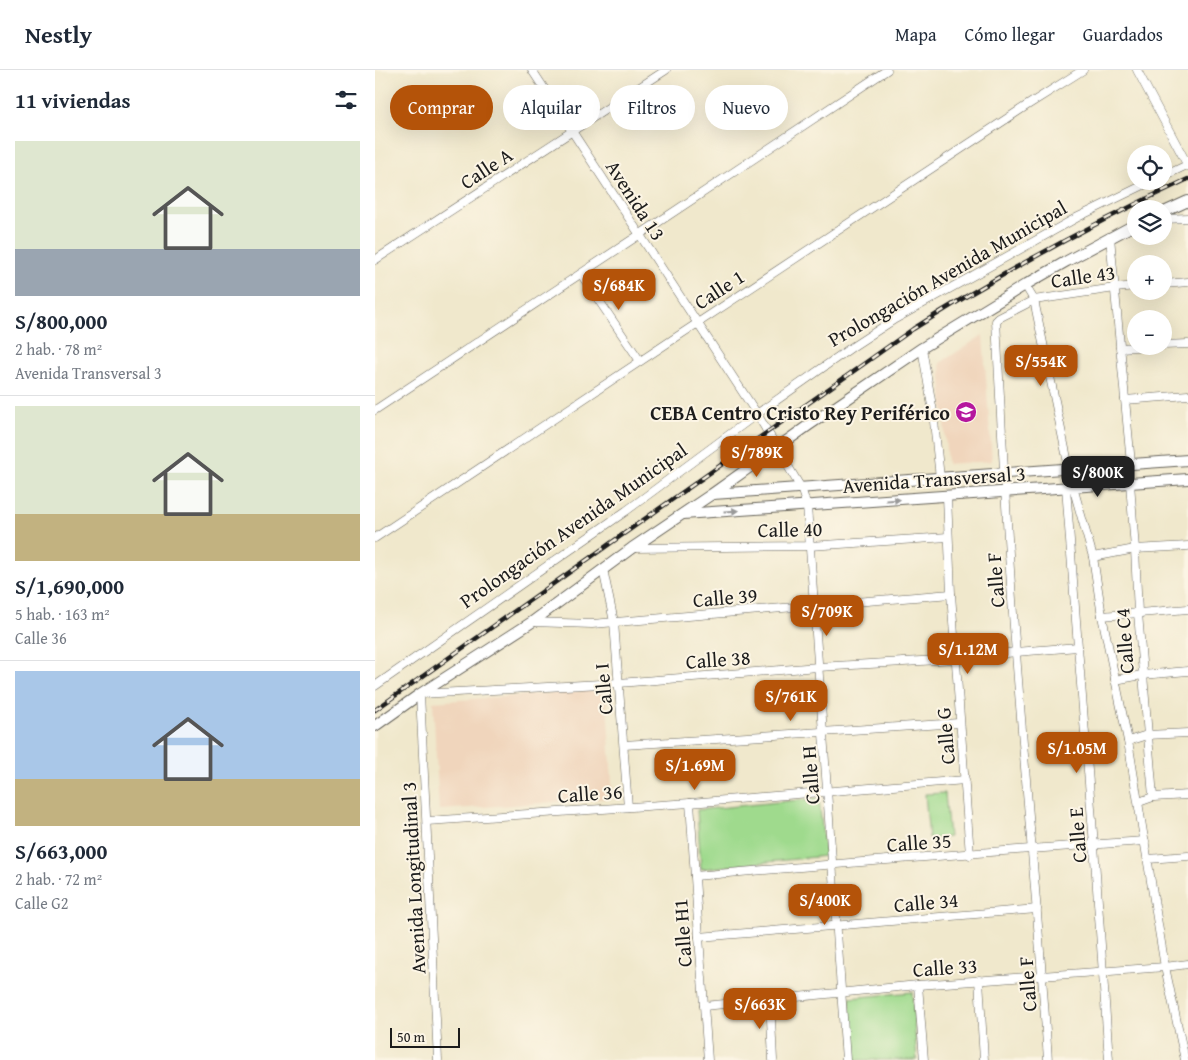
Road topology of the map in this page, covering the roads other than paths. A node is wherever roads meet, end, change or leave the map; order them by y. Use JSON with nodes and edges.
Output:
{"nodes":[{"id":1,"x":532,"y":70,"type":"edge"},
{"id":2,"x":666,"y":70,"type":"edge"},
{"id":3,"x":887,"y":70,"type":"edge"},
{"id":4,"x":1083,"y":70,"type":"edge"},
{"id":5,"x":1137,"y":70,"type":"edge"},
{"id":6,"x":572,"y":131,"type":"junction"},
{"id":7,"x":1188,"y":165,"type":"edge"},
{"id":8,"x":1172,"y":172,"type":"edge"},
{"id":9,"x":1134,"y":190,"type":"edge"},
{"id":10,"x":1188,"y":201,"type":"edge"},
{"id":11,"x":1172,"y":208,"type":"edge"},
{"id":12,"x":1188,"y":218,"type":"edge"},
{"id":13,"x":1172,"y":219,"type":"edge"},
{"id":14,"x":1127,"y":229,"type":"edge"},
{"id":15,"x":639,"y":235,"type":"junction"},
{"id":16,"x":1110,"y":238,"type":"junction"},
{"id":17,"x":375,"y":260,"type":"edge"},
{"id":18,"x":581,"y":274,"type":"junction"},
{"id":19,"x":1188,"y":282,"type":"edge"},
{"id":20,"x":1172,"y":283,"type":"edge"},
{"id":21,"x":1025,"y":285,"type":"junction"},
{"id":22,"x":1127,"y":287,"type":"edge"},
{"id":23,"x":1115,"y":288,"type":"junction"},
{"id":24,"x":1033,"y":300,"type":"junction"},
{"id":25,"x":697,"y":323,"type":"junction"},
{"id":26,"x":1188,"y":344,"type":"edge"},
{"id":27,"x":1172,"y":345,"type":"edge"},
{"id":28,"x":922,"y":348,"type":"junction"},
{"id":29,"x":1121,"y":348,"type":"junction"},
{"id":30,"x":1127,"y":348,"type":"edge"},
{"id":31,"x":639,"y":361,"type":"junction"},
{"id":32,"x":1188,"y":395,"type":"edge"},
{"id":33,"x":1125,"y":400,"type":"junction"},
{"id":34,"x":375,"y":410,"type":"edge"},
{"id":35,"x":757,"y":414,"type":"junction"},
{"id":36,"x":777,"y":448,"type":"junction"},
{"id":37,"x":1188,"y":460,"type":"edge"},
{"id":38,"x":1131,"y":464,"type":"junction"},
{"id":39,"x":1070,"y":469,"type":"junction"},
{"id":40,"x":1004,"y":474,"type":"junction"},
{"id":41,"x":940,"y":478,"type":"junction"},
{"id":42,"x":1188,"y":479,"type":"edge"},
{"id":43,"x":1131,"y":483,"type":"junction"},
{"id":44,"x":1070,"y":487,"type":"junction"},
{"id":45,"x":801,"y":488,"type":"junction"},
{"id":46,"x":1005,"y":492,"type":"junction"},
{"id":47,"x":712,"y":494,"type":"junction"},
{"id":48,"x":947,"y":496,"type":"junction"},
{"id":49,"x":807,"y":506,"type":"junction"},
{"id":50,"x":682,"y":514,"type":"junction"},
{"id":51,"x":948,"y":537,"type":"junction"},
{"id":52,"x":375,"y":538,"type":"edge"},
{"id":53,"x":809,"y":546,"type":"junction"},
{"id":54,"x":1188,"y":546,"type":"edge"},
{"id":55,"x":632,"y":548,"type":"junction"},
{"id":56,"x":1135,"y":549,"type":"junction"},
{"id":57,"x":1093,"y":558,"type":"junction"},
{"id":58,"x":603,"y":569,"type":"junction"},
{"id":59,"x":951,"y":594,"type":"junction"},
{"id":60,"x":814,"y":606,"type":"junction"},
{"id":61,"x":1188,"y":609,"type":"edge"},
{"id":62,"x":1138,"y":613,"type":"junction"},
{"id":63,"x":1102,"y":616,"type":"junction"},
{"id":64,"x":532,"y":622,"type":"junction"},
{"id":65,"x":614,"y":622,"type":"junction"},
{"id":66,"x":1077,"y":647,"type":"junction"},
{"id":67,"x":1015,"y":652,"type":"junction"},
{"id":68,"x":955,"y":659,"type":"junction"},
{"id":69,"x":818,"y":667,"type":"junction"},
{"id":70,"x":1188,"y":671,"type":"edge"},
{"id":71,"x":1142,"y":674,"type":"junction"},
{"id":72,"x":1115,"y":680,"type":"junction"},
{"id":73,"x":619,"y":683,"type":"junction"},
{"id":74,"x":375,"y":686,"type":"edge"},
{"id":75,"x":421,"y":694,"type":"junction"},
{"id":76,"x":959,"y":723,"type":"junction"},
{"id":77,"x":375,"y":726,"type":"edge"},
{"id":78,"x":823,"y":731,"type":"junction"},
{"id":79,"x":1188,"y":733,"type":"edge"},
{"id":80,"x":1147,"y":735,"type":"junction"},
{"id":81,"x":1128,"y":741,"type":"junction"},
{"id":82,"x":624,"y":744,"type":"junction"},
{"id":83,"x":965,"y":780,"type":"junction"},
{"id":84,"x":827,"y":791,"type":"junction"},
{"id":85,"x":1188,"y":795,"type":"edge"},
{"id":86,"x":1153,"y":797,"type":"junction"},
{"id":87,"x":1139,"y":802,"type":"junction"},
{"id":88,"x":690,"y":803,"type":"junction"},
{"id":89,"x":628,"y":807,"type":"junction"},
{"id":90,"x":427,"y":821,"type":"junction"},
{"id":91,"x":1145,"y":841,"type":"junction"},
{"id":92,"x":1094,"y":844,"type":"junction"},
{"id":93,"x":1032,"y":849,"type":"junction"},
{"id":94,"x":970,"y":854,"type":"junction"},
{"id":95,"x":1188,"y":856,"type":"edge"},
{"id":96,"x":1148,"y":859,"type":"junction"},
{"id":97,"x":832,"y":864,"type":"junction"},
{"id":98,"x":695,"y":876,"type":"junction"},
{"id":99,"x":1037,"y":909,"type":"junction"},
{"id":100,"x":837,"y":926,"type":"junction"},
{"id":101,"x":699,"y":938,"type":"junction"},
{"id":102,"x":1188,"y":964,"type":"edge"},
{"id":103,"x":1165,"y":968,"type":"junction"},
{"id":104,"x":1102,"y":972,"type":"junction"},
{"id":105,"x":1043,"y":976,"type":"junction"},
{"id":106,"x":979,"y":980,"type":"junction"},
{"id":107,"x":919,"y":984,"type":"junction"},
{"id":108,"x":841,"y":992,"type":"junction"},
{"id":109,"x":770,"y":1000,"type":"junction"},
{"id":110,"x":704,"y":1006,"type":"junction"},
{"id":111,"x":437,"y":1060,"type":"edge"},
{"id":112,"x":708,"y":1060,"type":"edge"},
{"id":113,"x":773,"y":1060,"type":"edge"},
{"id":114,"x":846,"y":1060,"type":"edge"},
{"id":115,"x":924,"y":1060,"type":"edge"},
{"id":116,"x":984,"y":1060,"type":"edge"},
{"id":117,"x":1048,"y":1060,"type":"edge"},
{"id":118,"x":1109,"y":1060,"type":"edge"},
{"id":119,"x":1185,"y":1060,"type":"edge"}],
"edges":[{"from":1,"to":6,"type":"street","name":"Avenida 13"},
{"from":2,"to":6,"type":"street","name":"Calle A"},
{"from":3,"to":15,"type":"street"},
{"from":4,"to":25,"type":"street","name":"Calle 1"},
{"from":5,"to":7,"type":"street"},
{"from":6,"to":15,"type":"street","name":"Avenida 13"},
{"from":6,"to":17,"type":"street","name":"Calle A"},
{"from":7,"to":8,"type":"street"},
{"from":9,"to":35,"type":"street","name":"Prolongación Avenida Municipal"},
{"from":10,"to":11,"type":"street"},
{"from":12,"to":13,"type":"street"},
{"from":14,"to":16,"type":"street"},
{"from":15,"to":18,"type":"street"},
{"from":15,"to":25,"type":"street","name":"Avenida 13"},
{"from":16,"to":21,"type":"street"},
{"from":16,"to":23,"type":"street"},
{"from":18,"to":31,"type":"street"},
{"from":18,"to":34,"type":"street"},
{"from":19,"to":20,"type":"street"},
{"from":21,"to":24,"type":"street"},
{"from":21,"to":28,"type":"street"},
{"from":22,"to":23,"type":"street","name":"Calle 43"},
{"from":23,"to":24,"type":"street","name":"Calle 43"},
{"from":23,"to":29,"type":"street"},
{"from":24,"to":39,"type":"street"},
{"from":24,"to":40,"type":"street","name":"Calle F"},
{"from":25,"to":31,"type":"street","name":"Calle 1"},
{"from":25,"to":35,"type":"street","name":"Avenida 13"},
{"from":26,"to":27,"type":"street"},
{"from":28,"to":36,"type":"street"},
{"from":28,"to":41,"type":"street"},
{"from":29,"to":30,"type":"street"},
{"from":29,"to":33,"type":"street"},
{"from":31,"to":52,"type":"street","name":"Calle 1"},
{"from":32,"to":33,"type":"street"},
{"from":33,"to":38,"type":"street"},
{"from":35,"to":36,"type":"street","name":"Avenida 13"},
{"from":35,"to":74,"type":"street","name":"Prolongación Avenida Municipal"},
{"from":36,"to":45,"type":"street","name":"Avenida 13"},
{"from":36,"to":47,"type":"street"},
{"from":37,"to":38,"type":"street","name":"Avenida Transversal 3"},
{"from":38,"to":39,"type":"street","name":"Avenida Transversal 3"},
{"from":39,"to":40,"type":"street","name":"Avenida Transversal 3"},
{"from":39,"to":44,"type":"street"},
{"from":40,"to":41,"type":"street","name":"Avenida Transversal 3"},
{"from":40,"to":46,"type":"street","name":"Calle F"},
{"from":41,"to":45,"type":"street","name":"Avenida Transversal 3"},
{"from":42,"to":43,"type":"street","name":"Avenida Transversal 3"},
{"from":43,"to":44,"type":"street","name":"Avenida Transversal 3"},
{"from":43,"to":56,"type":"street","name":"Calle C4"},
{"from":44,"to":46,"type":"street","name":"Avenida Transversal 3"},
{"from":44,"to":57,"type":"street"},
{"from":44,"to":66,"type":"street","name":"Calle E"},
{"from":45,"to":47,"type":"street","name":"Avenida Transversal 3"},
{"from":45,"to":49,"type":"street","name":"Calle H"},
{"from":46,"to":48,"type":"street","name":"Avenida Transversal 3"},
{"from":46,"to":67,"type":"street","name":"Calle F"},
{"from":47,"to":50,"type":"street"},
{"from":49,"to":48,"type":"street","name":"Avenida Transversal 3","one_way":true},
{"from":48,"to":51,"type":"street","name":"Calle G"},
{"from":50,"to":49,"type":"street","name":"Avenida Transversal 3","one_way":true},
{"from":49,"to":53,"type":"street","name":"Calle H"},
{"from":50,"to":55,"type":"street"},
{"from":51,"to":53,"type":"street","name":"Calle 40"},
{"from":51,"to":59,"type":"street","name":"Calle G"},
{"from":53,"to":55,"type":"street","name":"Calle 40"},
{"from":53,"to":60,"type":"street","name":"Calle H"},
{"from":54,"to":56,"type":"street"},
{"from":55,"to":58,"type":"street"},
{"from":56,"to":57,"type":"street"},
{"from":56,"to":62,"type":"street","name":"Calle C4"},
{"from":57,"to":63,"type":"street"},
{"from":58,"to":64,"type":"street"},
{"from":58,"to":65,"type":"street","name":"Calle I"},
{"from":59,"to":60,"type":"street","name":"Calle 39"},
{"from":59,"to":68,"type":"street","name":"Calle G"},
{"from":60,"to":65,"type":"street","name":"Calle 39"},
{"from":60,"to":69,"type":"street","name":"Calle H"},
{"from":61,"to":62,"type":"street"},
{"from":62,"to":63,"type":"street"},
{"from":62,"to":71,"type":"street","name":"Calle C4"},
{"from":63,"to":72,"type":"street"},
{"from":64,"to":65,"type":"street","name":"Calle 39"},
{"from":64,"to":75,"type":"street"},
{"from":65,"to":73,"type":"street","name":"Calle I"},
{"from":66,"to":67,"type":"street","name":"Calle 38"},
{"from":66,"to":92,"type":"street","name":"Calle E"},
{"from":67,"to":68,"type":"street","name":"Calle 38"},
{"from":67,"to":93,"type":"street","name":"Calle F"},
{"from":68,"to":69,"type":"street","name":"Calle 38"},
{"from":68,"to":76,"type":"street","name":"Calle G"},
{"from":69,"to":73,"type":"street","name":"Calle 38"},
{"from":69,"to":78,"type":"street","name":"Calle H"},
{"from":70,"to":71,"type":"street"},
{"from":71,"to":72,"type":"street"},
{"from":71,"to":80,"type":"street","name":"Calle C4"},
{"from":72,"to":81,"type":"street"},
{"from":73,"to":75,"type":"street","name":"Calle 38"},
{"from":73,"to":82,"type":"street","name":"Calle I"},
{"from":75,"to":77,"type":"street"},
{"from":75,"to":90,"type":"street","name":"Avenida Longitudinal 3"},
{"from":76,"to":78,"type":"street"},
{"from":76,"to":83,"type":"street","name":"Calle G"},
{"from":78,"to":82,"type":"street"},
{"from":78,"to":84,"type":"street","name":"Calle H"},
{"from":79,"to":80,"type":"street"},
{"from":80,"to":81,"type":"street"},
{"from":80,"to":86,"type":"street","name":"Calle C4"},
{"from":81,"to":87,"type":"street"},
{"from":82,"to":89,"type":"street","name":"Calle I"},
{"from":83,"to":84,"type":"street","name":"Calle 36"},
{"from":83,"to":94,"type":"street","name":"Calle G"},
{"from":84,"to":88,"type":"street","name":"Calle 36"},
{"from":84,"to":97,"type":"street","name":"Calle H"},
{"from":85,"to":86,"type":"street"},
{"from":86,"to":87,"type":"street"},
{"from":87,"to":91,"type":"street"},
{"from":88,"to":89,"type":"street","name":"Calle 36"},
{"from":88,"to":98,"type":"street","name":"Calle H1"},
{"from":89,"to":90,"type":"street","name":"Calle 36"},
{"from":90,"to":111,"type":"street","name":"Avenida Longitudinal 3"},
{"from":91,"to":92,"type":"street","name":"Calle 35"},
{"from":91,"to":96,"type":"street"},
{"from":92,"to":93,"type":"street","name":"Calle 35"},
{"from":92,"to":104,"type":"street","name":"Calle E"},
{"from":93,"to":94,"type":"street","name":"Calle 35"},
{"from":93,"to":99,"type":"street","name":"Calle F"},
{"from":94,"to":97,"type":"street","name":"Calle 35"},
{"from":95,"to":96,"type":"street"},
{"from":96,"to":103,"type":"street"},
{"from":97,"to":98,"type":"street","name":"Calle 35"},
{"from":97,"to":100,"type":"street","name":"Calle H"},
{"from":98,"to":101,"type":"street","name":"Calle H1"},
{"from":99,"to":100,"type":"street","name":"Calle 34"},
{"from":99,"to":105,"type":"street","name":"Calle F"},
{"from":100,"to":101,"type":"street","name":"Calle 34"},
{"from":100,"to":108,"type":"street","name":"Calle H"},
{"from":101,"to":110,"type":"street","name":"Calle H1"},
{"from":102,"to":103,"type":"street","name":"Calle 33"},
{"from":103,"to":104,"type":"street","name":"Calle 33"},
{"from":103,"to":119,"type":"street"},
{"from":104,"to":105,"type":"street","name":"Calle 33"},
{"from":104,"to":118,"type":"street","name":"Calle E"},
{"from":105,"to":106,"type":"street","name":"Calle 33"},
{"from":105,"to":117,"type":"street","name":"Calle F"},
{"from":106,"to":107,"type":"street","name":"Calle 33"},
{"from":106,"to":116,"type":"street"},
{"from":107,"to":108,"type":"street","name":"Calle 33"},
{"from":107,"to":115,"type":"street"},
{"from":108,"to":109,"type":"street","name":"Calle 33"},
{"from":108,"to":114,"type":"street","name":"Calle H"},
{"from":109,"to":110,"type":"street","name":"Calle 33"},
{"from":109,"to":113,"type":"street"},
{"from":110,"to":112,"type":"street","name":"Calle H1"}]}
